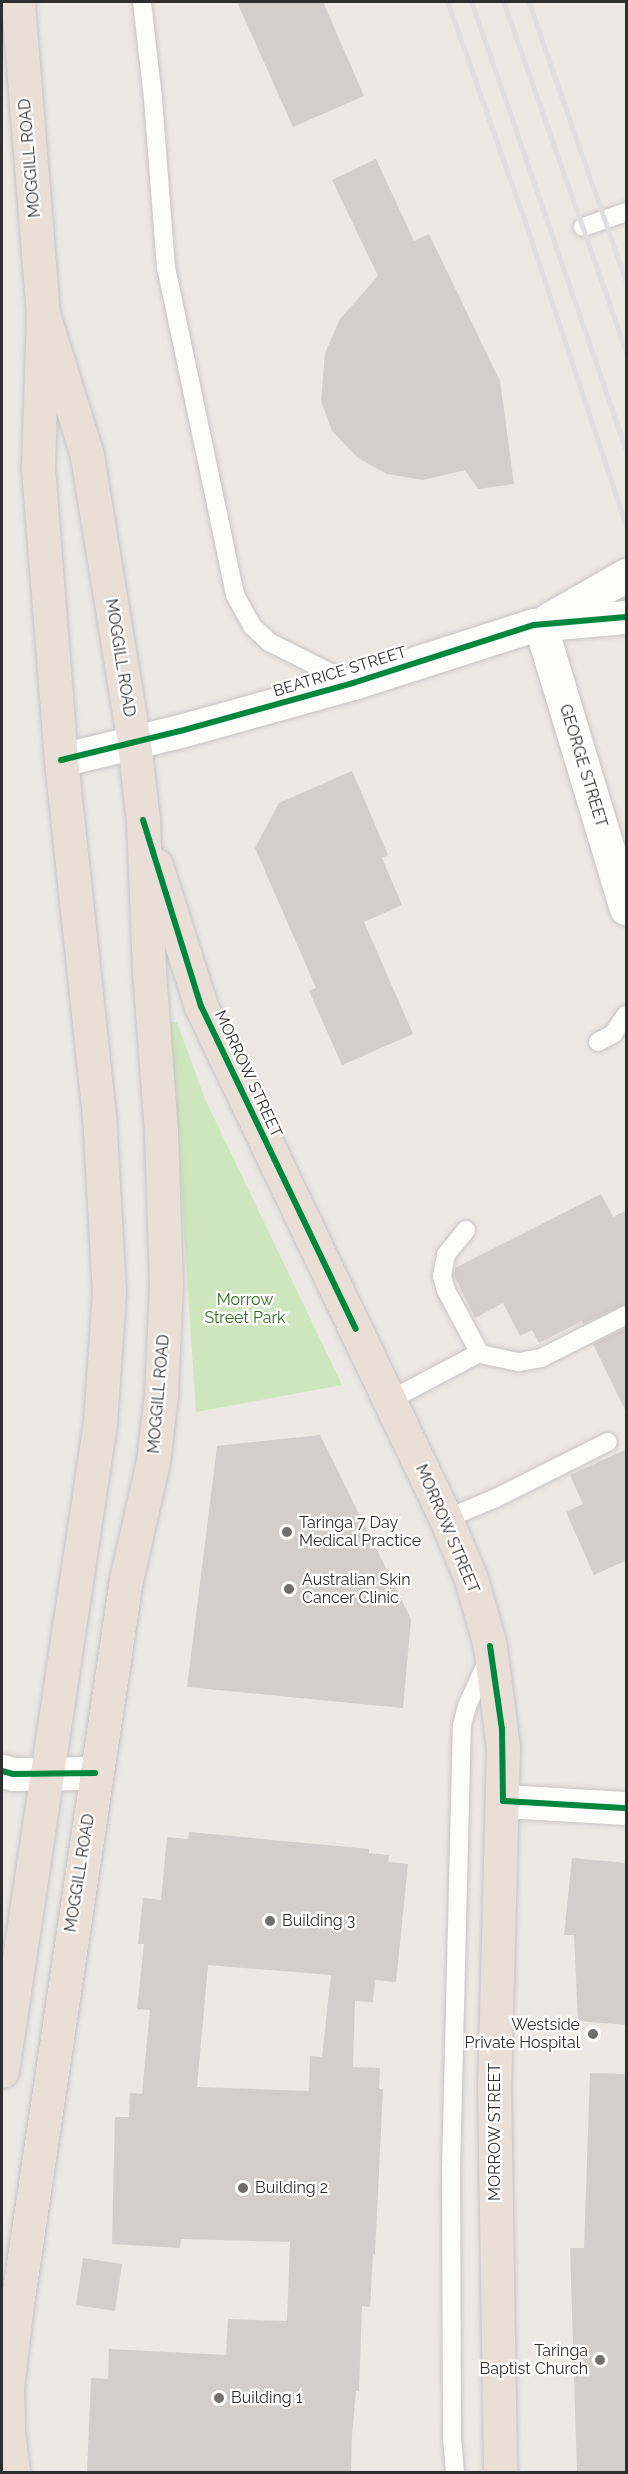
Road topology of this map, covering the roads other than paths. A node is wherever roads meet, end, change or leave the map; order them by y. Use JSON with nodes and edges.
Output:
{"nodes":[{"id":1,"x":18,"y":2,"type":"edge"},
{"id":2,"x":142,"y":2,"type":"edge"},
{"id":3,"x":627,"y":212,"type":"edge"},
{"id":4,"x":584,"y":227,"type":"dead end"},
{"id":5,"x":43,"y":314,"type":"junction"},
{"id":6,"x":627,"y":575,"type":"edge"},
{"id":7,"x":627,"y":617,"type":"edge"},
{"id":8,"x":540,"y":624,"type":"junction"},
{"id":9,"x":353,"y":683,"type":"junction"},
{"id":10,"x":134,"y":743,"type":"junction"},
{"id":11,"x":61,"y":760,"type":"junction"},
{"id":12,"x":143,"y":820,"type":"junction"},
{"id":13,"x":627,"y":908,"type":"edge"},
{"id":14,"x":627,"y":1015,"type":"edge"},
{"id":15,"x":598,"y":1042,"type":"dead end"},
{"id":16,"x":466,"y":1230,"type":"dead end"},
{"id":17,"x":627,"y":1315,"type":"edge"},
{"id":18,"x":479,"y":1353,"type":"junction"},
{"id":19,"x":390,"y":1400,"type":"junction"},
{"id":20,"x":608,"y":1442,"type":"dead end"},
{"id":21,"x":446,"y":1519,"type":"junction"},
{"id":22,"x":490,"y":1646,"type":"junction"},
{"id":23,"x":2,"y":1771,"type":"edge"},
{"id":24,"x":46,"y":1772,"type":"junction"},
{"id":25,"x":95,"y":1773,"type":"junction"},
{"id":26,"x":503,"y":1801,"type":"junction"},
{"id":27,"x":627,"y":1808,"type":"edge"},
{"id":28,"x":2,"y":2071,"type":"edge"},
{"id":29,"x":13,"y":2472,"type":"edge"},
{"id":30,"x":455,"y":2472,"type":"edge"},
{"id":31,"x":500,"y":2472,"type":"edge"}],
"edges":[{"from":1,"to":5,"type":"highway","name":"MOGGILL ROAD"},
{"from":2,"to":9,"type":"lane"},
{"from":3,"to":4,"type":"lane"},
{"from":5,"to":10,"type":"highway","name":"MOGGILL ROAD"},
{"from":5,"to":11,"type":"highway","name":"MOGGILL ROAD"},
{"from":6,"to":8,"type":"street","name":"BEATRICE STREET"},
{"from":7,"to":8,"type":"street","name":"BEATRICE STREET"},
{"from":8,"to":9,"type":"street","name":"BEATRICE STREET"},
{"from":8,"to":13,"type":"street","name":"GEORGE STREET"},
{"from":9,"to":10,"type":"street","name":"BEATRICE STREET"},
{"from":10,"to":11,"type":"street","name":"BEATRICE STREET"},
{"from":10,"to":12,"type":"highway","name":"MOGGILL ROAD"},
{"from":11,"to":24,"type":"highway","name":"MOGGILL ROAD"},
{"from":12,"to":19,"type":"highway","name":"MORROW STREET"},
{"from":12,"to":25,"type":"highway","name":"MOGGILL ROAD"},
{"from":14,"to":15,"type":"lane"},
{"from":16,"to":18,"type":"lane"},
{"from":17,"to":18,"type":"lane"},
{"from":18,"to":19,"type":"lane"},
{"from":19,"to":21,"type":"highway","name":"MORROW STREET"},
{"from":20,"to":21,"type":"lane"},
{"from":21,"to":22,"type":"highway","name":"MORROW STREET"},
{"from":22,"to":26,"type":"highway","name":"MORROW STREET"},
{"from":22,"to":30,"type":"lane"},
{"from":23,"to":24,"type":"street"},
{"from":24,"to":25,"type":"street"},
{"from":24,"to":28,"type":"highway","name":"MOGGILL ROAD"},
{"from":25,"to":29,"type":"highway","name":"MOGGILL ROAD"},
{"from":26,"to":27,"type":"street"},
{"from":26,"to":31,"type":"highway","name":"MORROW STREET"}]}
